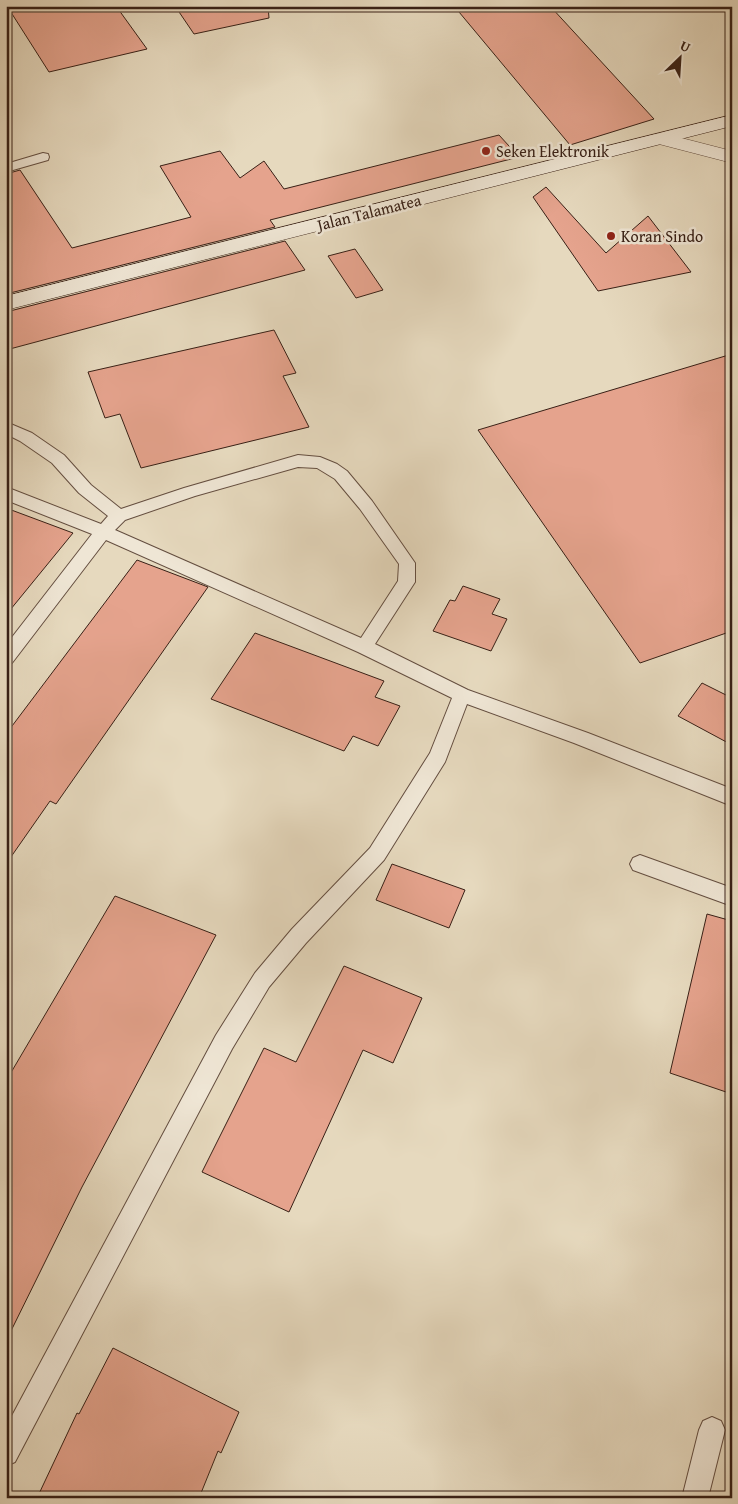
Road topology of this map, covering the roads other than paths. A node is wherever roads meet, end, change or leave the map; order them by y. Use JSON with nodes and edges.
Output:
{"nodes":[{"id":1,"x":732,"y":120,"type":"edge"},
{"id":2,"x":662,"y":139,"type":"junction"},
{"id":3,"x":43,"y":157,"type":"dead end"},
{"id":4,"x":732,"y":157,"type":"edge"},
{"id":5,"x":6,"y":168,"type":"edge"},
{"id":6,"x":6,"y":303,"type":"edge"},
{"id":7,"x":6,"y":427,"type":"edge"},
{"id":8,"x":6,"y":493,"type":"edge"},
{"id":9,"x":119,"y":516,"type":"junction"},
{"id":10,"x":103,"y":532,"type":"junction"},
{"id":11,"x":364,"y":648,"type":"junction"},
{"id":12,"x":6,"y":658,"type":"edge"},
{"id":13,"x":462,"y":695,"type":"junction"},
{"id":14,"x":732,"y":798,"type":"edge"},
{"id":15,"x":640,"y":864,"type":"dead end"},
{"id":16,"x":732,"y":897,"type":"edge"},
{"id":17,"x":712,"y":1430,"type":"dead end"},
{"id":18,"x":6,"y":1453,"type":"edge"},
{"id":19,"x":695,"y":1498,"type":"edge"}],
"edges":[{"from":1,"to":2,"type":"street","name":"Jalan Talamatea"},
{"from":2,"to":4,"type":"street"},
{"from":2,"to":6,"type":"street","name":"Jalan Talamatea"},
{"from":3,"to":5,"type":"lane"},
{"from":7,"to":9,"type":"lane"},
{"from":8,"to":10,"type":"lane"},
{"from":9,"to":10,"type":"lane"},
{"from":9,"to":11,"type":"lane"},
{"from":10,"to":11,"type":"lane"},
{"from":10,"to":12,"type":"lane"},
{"from":11,"to":13,"type":"lane"},
{"from":13,"to":14,"type":"lane"},
{"from":13,"to":18,"type":"lane"},
{"from":15,"to":16,"type":"lane"},
{"from":17,"to":19,"type":"lane"}]}
